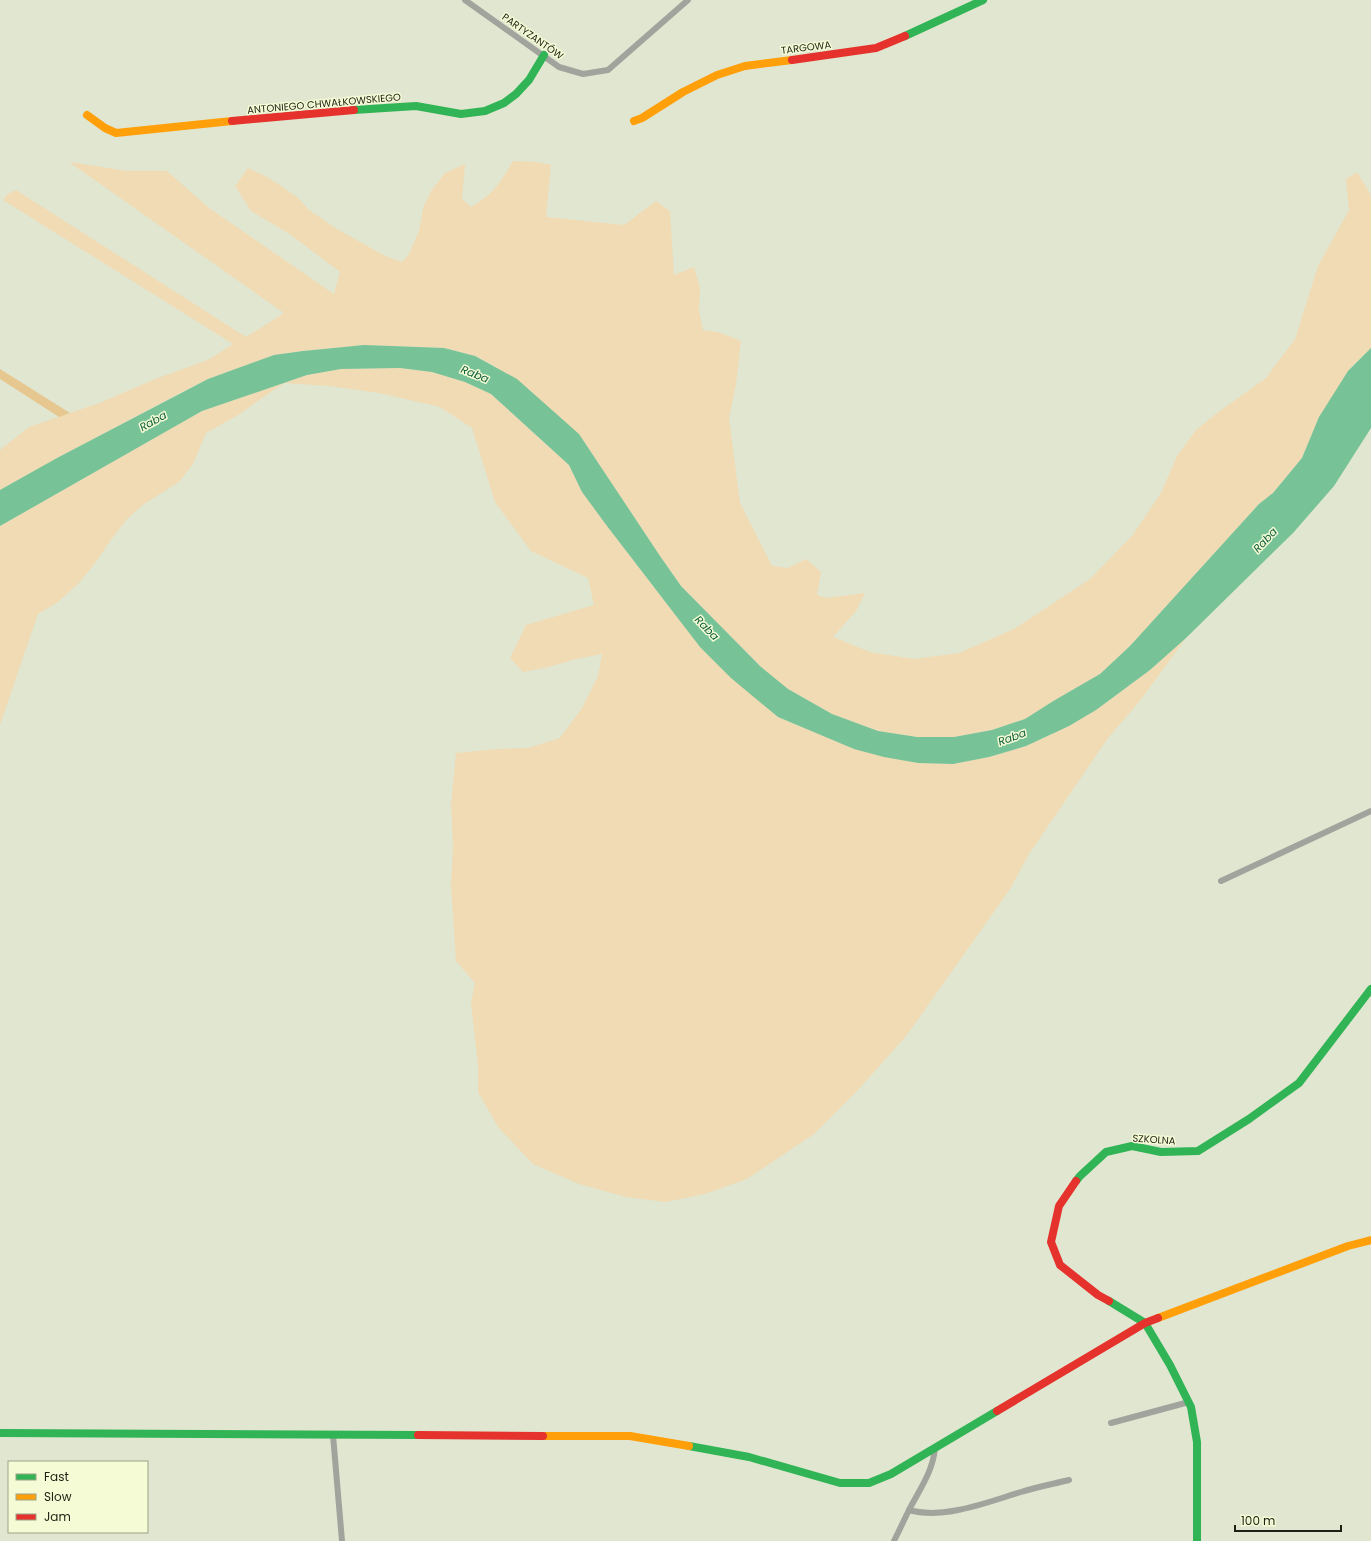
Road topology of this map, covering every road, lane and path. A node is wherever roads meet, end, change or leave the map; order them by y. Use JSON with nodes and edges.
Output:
{"nodes":[{"id":1,"x":465,"y":0,"type":"edge"},
{"id":2,"x":688,"y":0,"type":"edge"},
{"id":3,"x":983,"y":0,"type":"edge"},
{"id":4,"x":544,"y":55,"type":"junction"},
{"id":5,"x":87,"y":115,"type":"dead end"},
{"id":6,"x":634,"y":121,"type":"dead end"},
{"id":7,"x":1371,"y":811,"type":"edge"},
{"id":8,"x":1220,"y":881,"type":"dead end"},
{"id":9,"x":1371,"y":989,"type":"edge"},
{"id":10,"x":1371,"y":1240,"type":"edge"},
{"id":11,"x":1145,"y":1323,"type":"junction"},
{"id":12,"x":1189,"y":1402,"type":"junction"},
{"id":13,"x":1111,"y":1423,"type":"dead end"},
{"id":14,"x":0,"y":1433,"type":"edge"},
{"id":15,"x":333,"y":1435,"type":"junction"},
{"id":16,"x":935,"y":1448,"type":"junction"},
{"id":17,"x":1069,"y":1480,"type":"dead end"},
{"id":18,"x":909,"y":1510,"type":"junction"},
{"id":19,"x":342,"y":1541,"type":"edge"},
{"id":20,"x":894,"y":1541,"type":"edge"},
{"id":21,"x":1197,"y":1541,"type":"edge"}],
"edges":[{"from":1,"to":4,"type":"street","name":"PARTYZANTÓW"},
{"from":2,"to":4,"type":"street","name":"PARTYZANTÓW"},
{"from":3,"to":6,"type":"street","name":"TARGOWA"},
{"from":4,"to":5,"type":"street","name":"ANTONIEGO CHWAŁKOWSKIEGO"},
{"from":7,"to":8,"type":"street"},
{"from":9,"to":11,"type":"street","name":"SZKOLNA"},
{"from":10,"to":11,"type":"street"},
{"from":11,"to":12,"type":"street"},
{"from":11,"to":16,"type":"street"},
{"from":12,"to":13,"type":"street"},
{"from":12,"to":21,"type":"street"},
{"from":14,"to":15,"type":"street"},
{"from":15,"to":16,"type":"street"},
{"from":15,"to":19,"type":"street"},
{"from":16,"to":18,"type":"street"},
{"from":17,"to":18,"type":"street"},
{"from":18,"to":20,"type":"street"}]}
